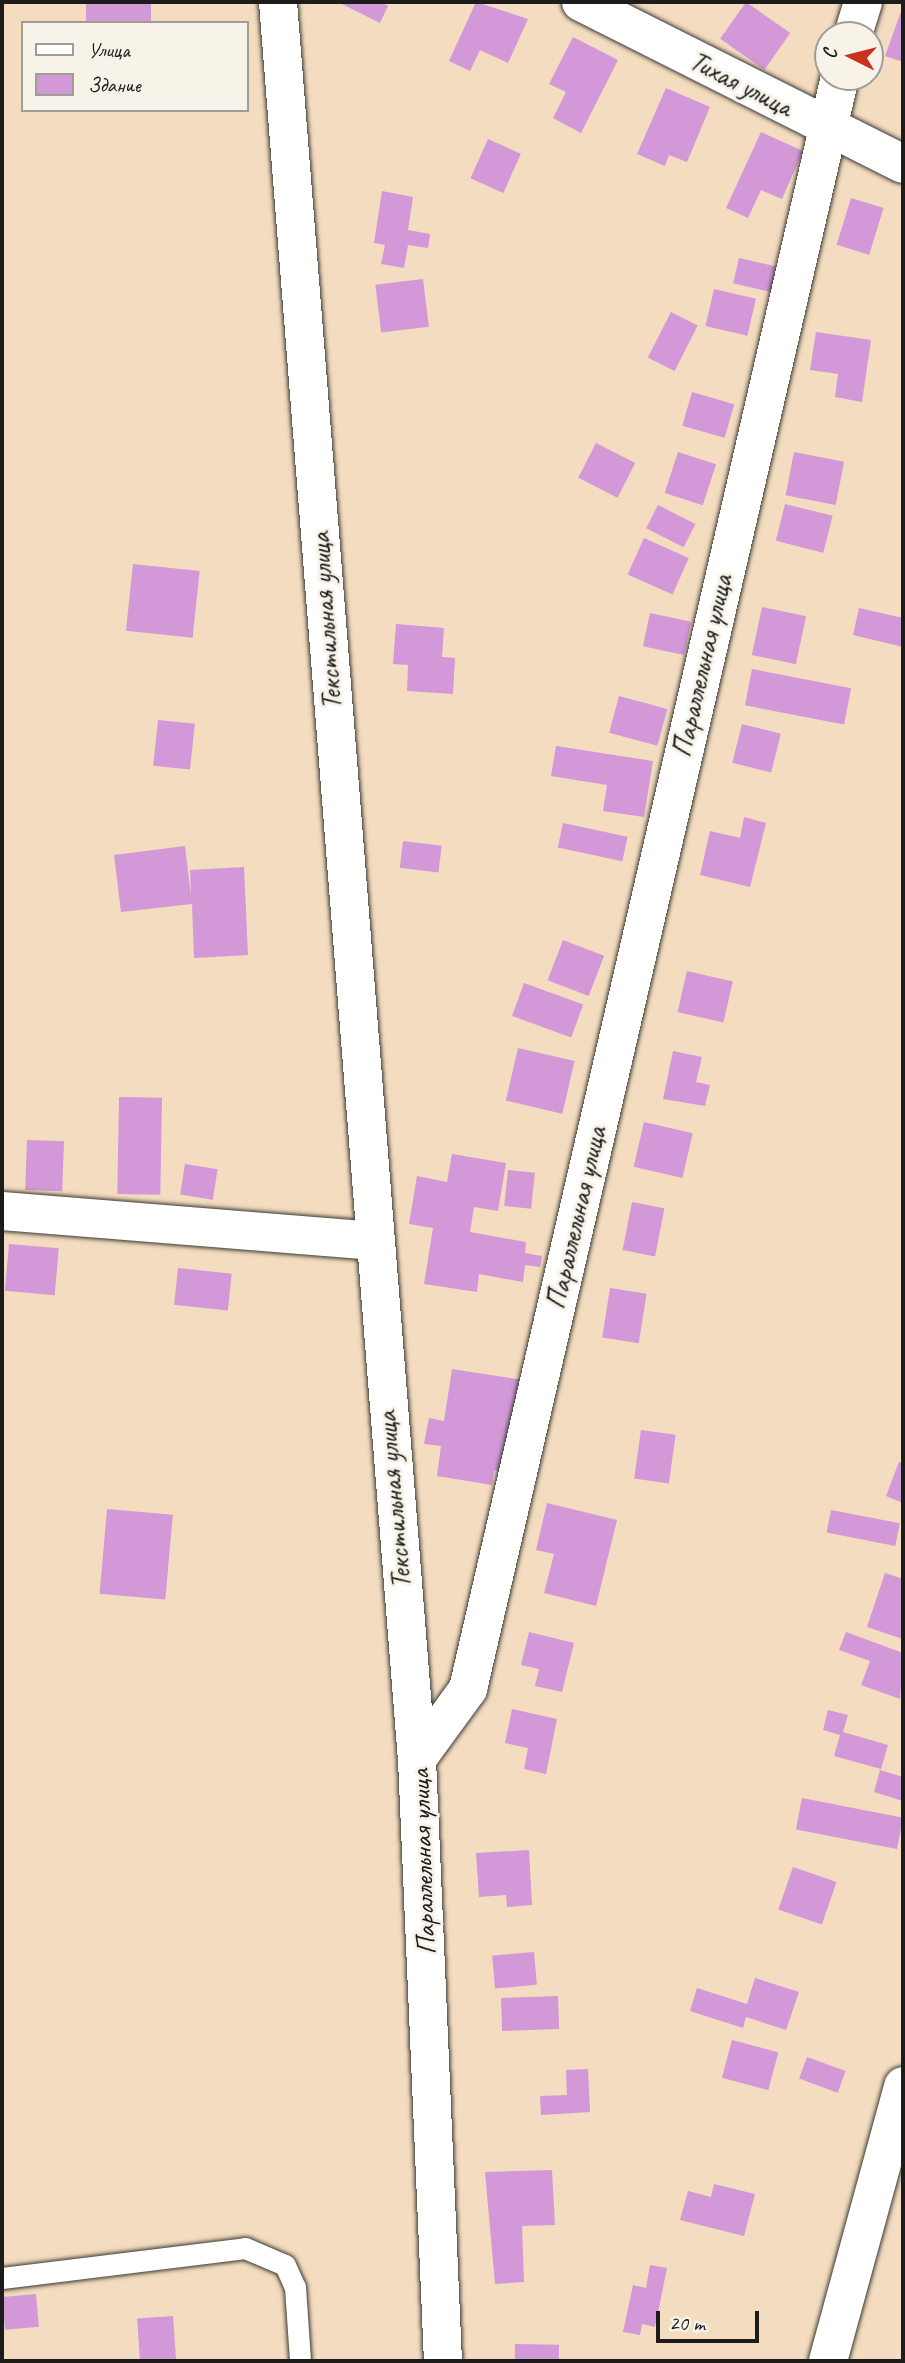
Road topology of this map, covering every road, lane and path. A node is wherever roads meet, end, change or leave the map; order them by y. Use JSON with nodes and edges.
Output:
{"nodes":[{"id":1,"x":278,"y":2,"type":"edge"},
{"id":2,"x":581,"y":2,"type":"edge"},
{"id":3,"x":863,"y":2,"type":"edge"},
{"id":4,"x":857,"y":21,"type":"edge"},
{"id":5,"x":836,"y":91,"type":"edge"},
{"id":6,"x":825,"y":128,"type":"junction"},
{"id":7,"x":903,"y":164,"type":"edge"},
{"id":8,"x":2,"y":1211,"type":"edge"},
{"id":9,"x":372,"y":1241,"type":"junction"},
{"id":10,"x":417,"y":1759,"type":"junction"},
{"id":11,"x":903,"y":2086,"type":"edge"},
{"id":12,"x":2,"y":2278,"type":"edge"},
{"id":13,"x":300,"y":2361,"type":"edge"},
{"id":14,"x":443,"y":2361,"type":"edge"},
{"id":15,"x":828,"y":2361,"type":"edge"}],
"edges":[{"from":1,"to":9,"type":"street","name":"Текстильная улица"},
{"from":2,"to":6,"type":"street","name":"Тихая улица"},
{"from":3,"to":4,"type":"street"},
{"from":5,"to":6,"type":"street","name":"Параллельная улица"},
{"from":6,"to":7,"type":"street","name":"Тихая улица"},
{"from":6,"to":10,"type":"street","name":"Параллельная улица"},
{"from":8,"to":9,"type":"street"},
{"from":9,"to":10,"type":"street","name":"Текстильная улица"},
{"from":10,"to":14,"type":"street","name":"Параллельная улица"},
{"from":11,"to":15,"type":"street"},
{"from":12,"to":13,"type":"lane"}]}
